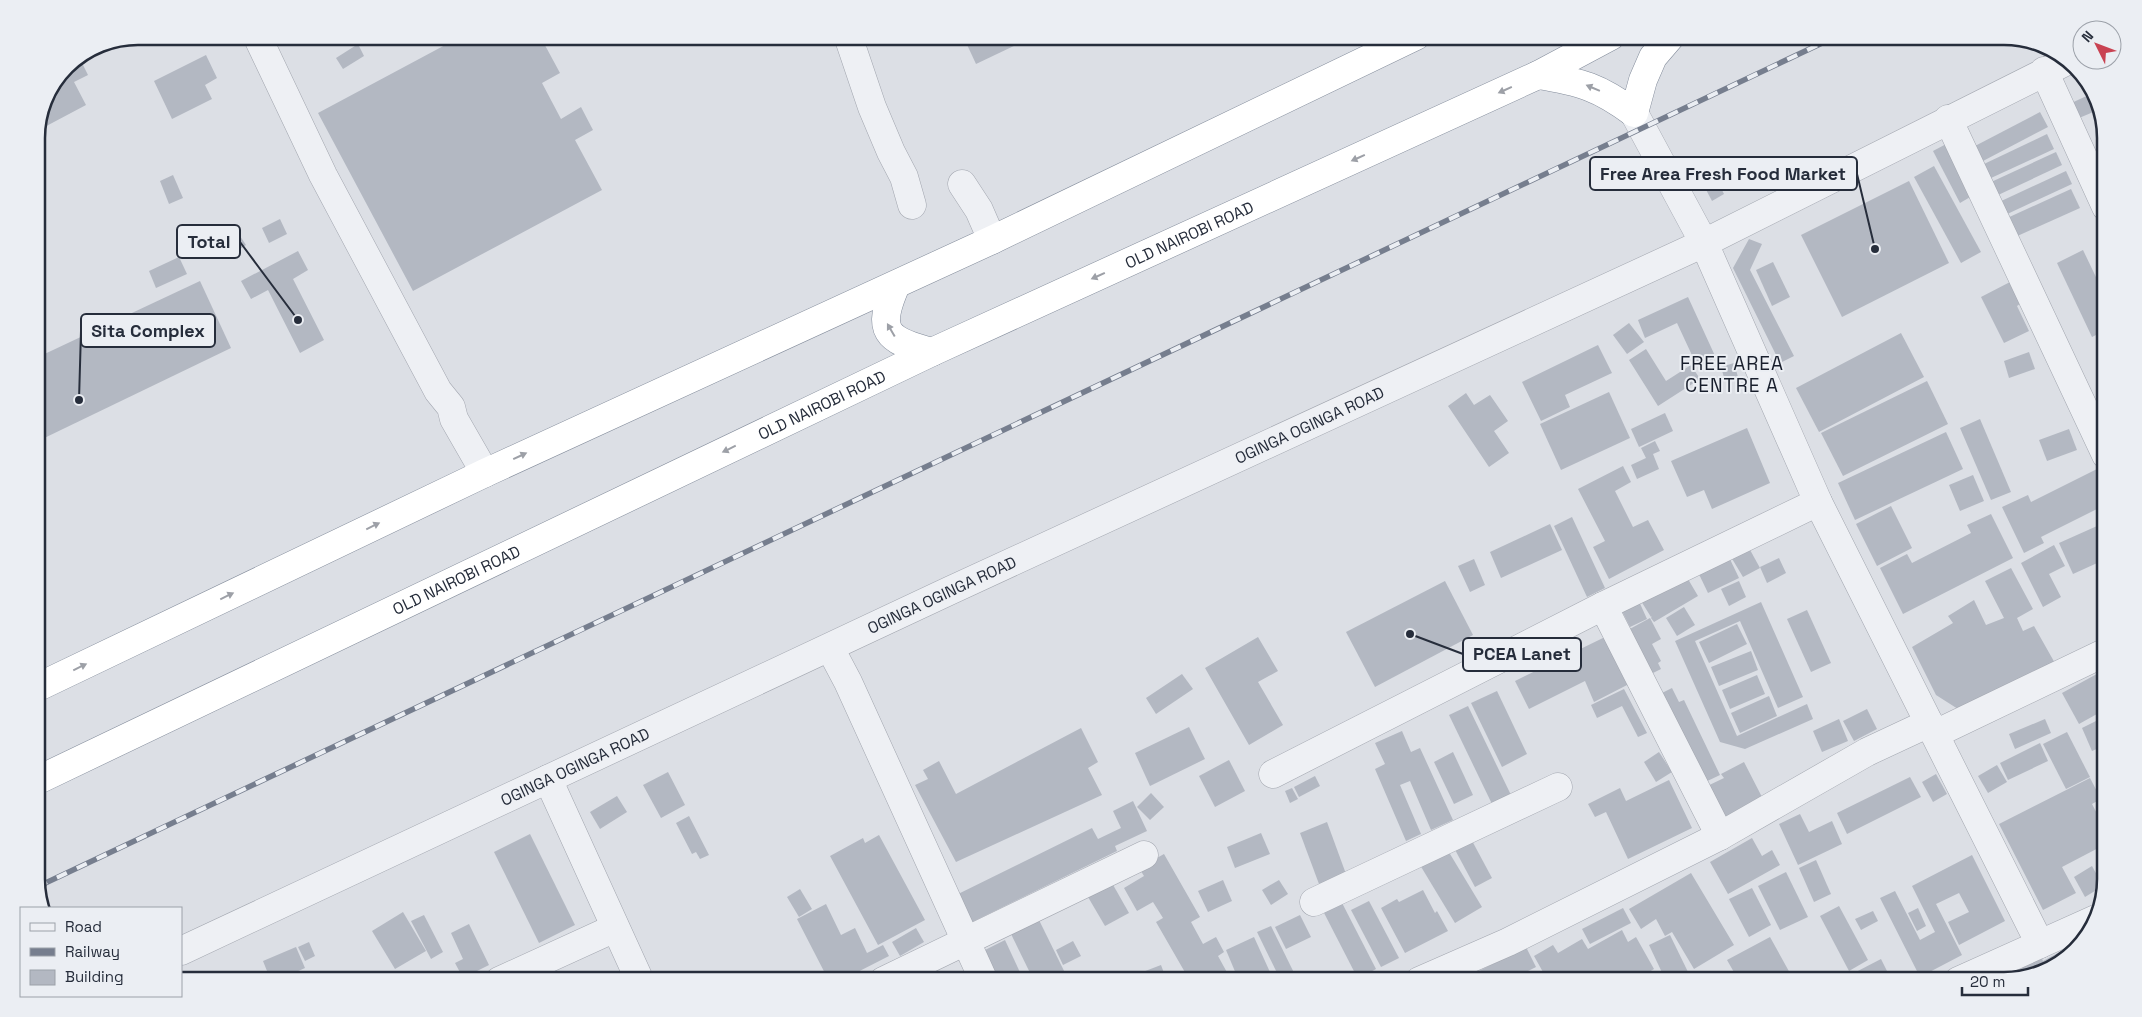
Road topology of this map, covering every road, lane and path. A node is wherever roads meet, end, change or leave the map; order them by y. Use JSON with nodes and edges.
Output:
{"nodes":[{"id":1,"x":261,"y":45,"type":"edge"},
{"id":2,"x":851,"y":45,"type":"edge"},
{"id":3,"x":1397,"y":45,"type":"edge"},
{"id":4,"x":1594,"y":45,"type":"edge"},
{"id":5,"x":1663,"y":45,"type":"edge"},
{"id":6,"x":2055,"y":66,"type":"edge"},
{"id":7,"x":1538,"y":75,"type":"junction"},
{"id":8,"x":1634,"y":113,"type":"junction"},
{"id":9,"x":1948,"y":119,"type":"junction"},
{"id":10,"x":2097,"y":182,"type":"edge"},
{"id":11,"x":962,"y":184,"type":"dead end"},
{"id":12,"x":912,"y":206,"type":"dead end"},
{"id":13,"x":992,"y":240,"type":"junction"},
{"id":14,"x":1704,"y":243,"type":"junction"},
{"id":15,"x":896,"y":285,"type":"junction"},
{"id":16,"x":932,"y":352,"type":"junction"},
{"id":17,"x":2097,"y":437,"type":"edge"},
{"id":18,"x":485,"y":473,"type":"junction"},
{"id":19,"x":1818,"y":502,"type":"junction"},
{"id":20,"x":1603,"y":606,"type":"junction"},
{"id":21,"x":2097,"y":656,"type":"edge"},
{"id":22,"x":836,"y":661,"type":"junction"},
{"id":23,"x":45,"y":684,"type":"edge"},
{"id":24,"x":1932,"y":729,"type":"junction"},
{"id":25,"x":1273,"y":774,"type":"dead end"},
{"id":26,"x":45,"y":777,"type":"edge"},
{"id":27,"x":548,"y":780,"type":"junction"},
{"id":28,"x":1558,"y":787,"type":"dead end"},
{"id":29,"x":1720,"y":836,"type":"junction"},
{"id":30,"x":1144,"y":854,"type":"dead end"},
{"id":31,"x":1314,"y":902,"type":"dead end"},
{"id":32,"x":2086,"y":923,"type":"edge"},
{"id":33,"x":615,"y":928,"type":"junction"},
{"id":34,"x":966,"y":941,"type":"junction"},
{"id":35,"x":2040,"y":944,"type":"junction"},
{"id":36,"x":182,"y":951,"type":"edge"},
{"id":37,"x":519,"y":972,"type":"edge"},
{"id":38,"x":636,"y":972,"type":"edge"},
{"id":39,"x":902,"y":972,"type":"edge"},
{"id":40,"x":980,"y":972,"type":"edge"},
{"id":41,"x":1461,"y":972,"type":"edge"},
{"id":42,"x":1978,"y":972,"type":"edge"}],
"edges":[{"from":1,"to":18,"type":"street"},
{"from":2,"to":12,"type":"street"},
{"from":3,"to":13,"type":"highway"},
{"from":4,"to":7,"type":"highway","name":"OLD NAIROBI ROAD"},
{"from":5,"to":8,"type":"highway"},
{"from":6,"to":9,"type":"street","name":"OGINGA OGINGA ROAD"},
{"from":6,"to":10,"type":"street"},
{"from":8,"to":7,"type":"highway","one_way":true},
{"from":7,"to":16,"type":"highway","name":"OLD NAIROBI ROAD","one_way":true},
{"from":8,"to":14,"type":"street"},
{"from":9,"to":14,"type":"street","name":"OGINGA OGINGA ROAD"},
{"from":9,"to":17,"type":"street"},
{"from":11,"to":13,"type":"street"},
{"from":13,"to":15,"type":"highway"},
{"from":14,"to":19,"type":"street"},
{"from":14,"to":22,"type":"street","name":"OGINGA OGINGA ROAD"},
{"from":16,"to":15,"type":"highway","one_way":true},
{"from":18,"to":15,"type":"highway","one_way":true},
{"from":16,"to":26,"type":"highway","name":"OLD NAIROBI ROAD","one_way":true},
{"from":23,"to":18,"type":"highway","one_way":true},
{"from":19,"to":20,"type":"street"},
{"from":19,"to":24,"type":"street"},
{"from":20,"to":25,"type":"street"},
{"from":20,"to":29,"type":"street"},
{"from":21,"to":24,"type":"street"},
{"from":22,"to":27,"type":"street","name":"OGINGA OGINGA ROAD"},
{"from":22,"to":34,"type":"street"},
{"from":24,"to":29,"type":"street"},
{"from":24,"to":35,"type":"street"},
{"from":27,"to":33,"type":"street"},
{"from":27,"to":36,"type":"street","name":"OGINGA OGINGA ROAD"},
{"from":28,"to":31,"type":"street"},
{"from":29,"to":41,"type":"street"},
{"from":30,"to":34,"type":"street"},
{"from":32,"to":35,"type":"street"},
{"from":33,"to":37,"type":"street"},
{"from":33,"to":38,"type":"street"},
{"from":34,"to":39,"type":"street"},
{"from":34,"to":40,"type":"street"},
{"from":35,"to":42,"type":"street"}]}
